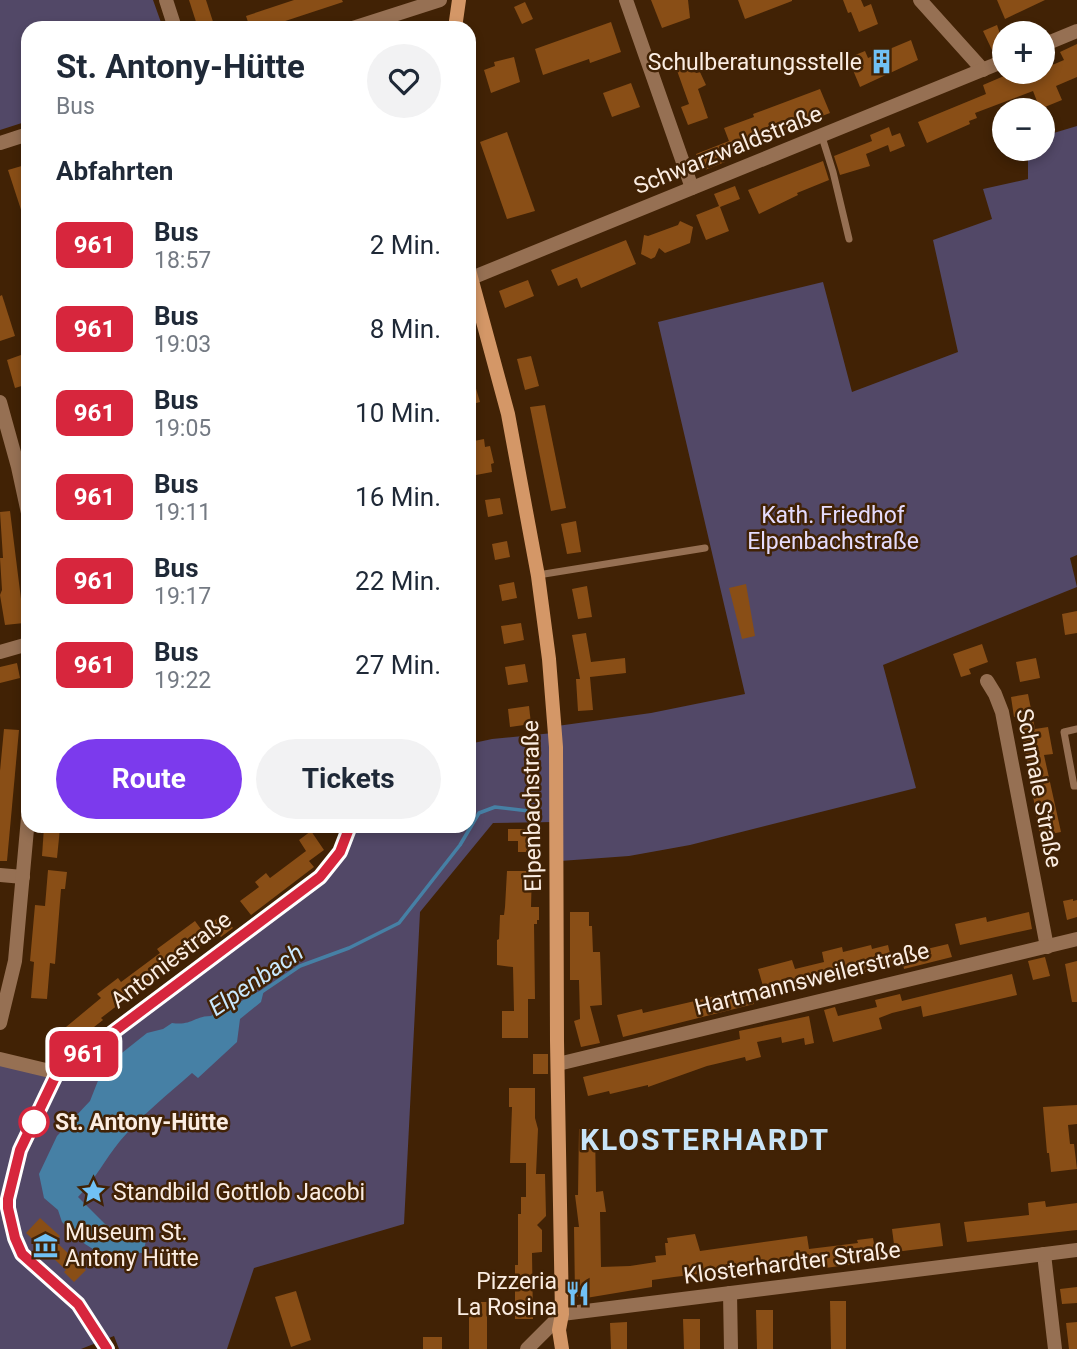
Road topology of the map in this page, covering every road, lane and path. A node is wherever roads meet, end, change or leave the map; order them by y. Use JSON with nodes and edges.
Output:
{"nodes":[{"id":1,"x":166,"y":0,"type":"edge"},
{"id":2,"x":440,"y":0,"type":"edge"},
{"id":3,"x":459,"y":0,"type":"edge"},
{"id":4,"x":626,"y":0,"type":"edge"},
{"id":5,"x":920,"y":0,"type":"edge"},
{"id":6,"x":174,"y":21,"type":"edge"},
{"id":7,"x":375,"y":21,"type":"edge"},
{"id":8,"x":456,"y":21,"type":"edge"},
{"id":9,"x":1077,"y":31,"type":"edge"},
{"id":10,"x":1055,"y":40,"type":"edge"},
{"id":11,"x":992,"y":66,"type":"edge"},
{"id":12,"x":983,"y":70,"type":"junction"},
{"id":13,"x":21,"y":136,"type":"edge"},
{"id":14,"x":822,"y":137,"type":"junction"},
{"id":15,"x":0,"y":143,"type":"edge"},
{"id":16,"x":692,"y":188,"type":"junction"},
{"id":17,"x":849,"y":239,"type":"dead end"},
{"id":18,"x":476,"y":274,"type":"edge"},
{"id":19,"x":476,"y":298,"type":"edge"},
{"id":20,"x":0,"y":402,"type":"edge"},
{"id":21,"x":21,"y":481,"type":"edge"},
{"id":22,"x":705,"y":548,"type":"dead end"},
{"id":23,"x":538,"y":576,"type":"junction"},
{"id":24,"x":21,"y":646,"type":"edge"},
{"id":25,"x":0,"y":652,"type":"edge"},
{"id":26,"x":987,"y":681,"type":"dead end"},
{"id":27,"x":1077,"y":729,"type":"edge"},
{"id":28,"x":1077,"y":786,"type":"edge"},
{"id":29,"x":27,"y":833,"type":"edge"},
{"id":30,"x":347,"y":833,"type":"edge"},
{"id":31,"x":0,"y":875,"type":"edge"},
{"id":32,"x":23,"y":877,"type":"junction"},
{"id":33,"x":1077,"y":939,"type":"edge"},
{"id":34,"x":1047,"y":947,"type":"junction"},
{"id":35,"x":6,"y":973,"type":"edge"},
{"id":36,"x":0,"y":1023,"type":"edge"},
{"id":37,"x":0,"y":1059,"type":"edge"},
{"id":38,"x":558,"y":1065,"type":"junction"},
{"id":39,"x":56,"y":1075,"type":"junction"},
{"id":40,"x":1077,"y":1250,"type":"edge"},
{"id":41,"x":1044,"y":1254,"type":"junction"},
{"id":42,"x":730,"y":1293,"type":"junction"},
{"id":43,"x":562,"y":1314,"type":"junction"},
{"id":44,"x":107,"y":1349,"type":"edge"},
{"id":45,"x":527,"y":1349,"type":"edge"},
{"id":46,"x":562,"y":1349,"type":"edge"},
{"id":47,"x":731,"y":1349,"type":"edge"},
{"id":48,"x":1055,"y":1349,"type":"edge"}],
"edges":[{"from":1,"to":6,"type":"street"},
{"from":2,"to":7,"type":"street"},
{"from":3,"to":8,"type":"street"},
{"from":4,"to":16,"type":"street"},
{"from":5,"to":12,"type":"street"},
{"from":9,"to":10,"type":"street"},
{"from":11,"to":12,"type":"street","name":"Schwarzwaldstraße"},
{"from":12,"to":14,"type":"street","name":"Schwarzwaldstraße"},
{"from":13,"to":15,"type":"street"},
{"from":14,"to":16,"type":"street","name":"Schwarzwaldstraße"},
{"from":14,"to":17,"type":"lane"},
{"from":16,"to":18,"type":"street","name":"Schwarzwaldstraße"},
{"from":19,"to":23,"type":"street","name":"Elpenbachstraße"},
{"from":20,"to":21,"type":"street"},
{"from":22,"to":23,"type":"lane"},
{"from":23,"to":38,"type":"street","name":"Elpenbachstraße"},
{"from":24,"to":25,"type":"street"},
{"from":26,"to":34,"type":"street","name":"Schmale Straße"},
{"from":27,"to":28,"type":"lane"},
{"from":29,"to":32,"type":"street"},
{"from":30,"to":39,"type":"street","name":"Antoniestraße"},
{"from":31,"to":32,"type":"street"},
{"from":32,"to":35,"type":"street"},
{"from":33,"to":34,"type":"street","name":"Hartmannsweilerstraße"},
{"from":34,"to":38,"type":"street","name":"Hartmannsweilerstraße"},
{"from":35,"to":36,"type":"street"},
{"from":37,"to":39,"type":"street"},
{"from":38,"to":43,"type":"street","name":"Elpenbachstraße"},
{"from":39,"to":44,"type":"street","name":"Antoniestraße"},
{"from":40,"to":41,"type":"street","name":"Klosterhardter Straße"},
{"from":41,"to":42,"type":"street","name":"Klosterhardter Straße"},
{"from":41,"to":48,"type":"street"},
{"from":42,"to":43,"type":"street","name":"Klosterhardter Straße"},
{"from":42,"to":47,"type":"street"},
{"from":43,"to":45,"type":"street"},
{"from":43,"to":46,"type":"street","name":"Elpenbachstraße"}]}
